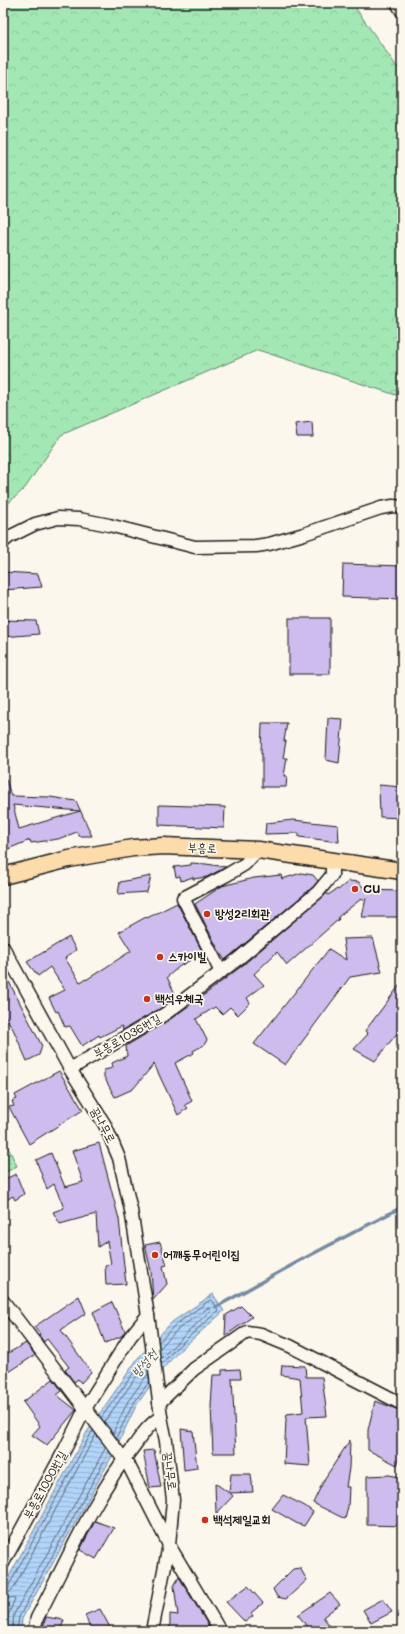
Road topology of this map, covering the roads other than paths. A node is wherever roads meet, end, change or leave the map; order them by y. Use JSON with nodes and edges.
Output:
{"nodes":[{"id":1,"x":397,"y":3,"type":"edge"},
{"id":2,"x":402,"y":11,"type":"edge"},
{"id":3,"x":402,"y":507,"type":"edge"},
{"id":4,"x":3,"y":542,"type":"edge"},
{"id":5,"x":258,"y":850,"type":"junction"},
{"id":6,"x":332,"y":862,"type":"junction"},
{"id":7,"x":402,"y":871,"type":"edge"},
{"id":8,"x":3,"y":876,"type":"edge"},
{"id":9,"x":3,"y":947,"type":"edge"},
{"id":10,"x":7,"y":964,"type":"edge"},
{"id":11,"x":221,"y":972,"type":"junction"},
{"id":12,"x":70,"y":1069,"type":"junction"},
{"id":13,"x":3,"y":1301,"type":"edge"},
{"id":14,"x":148,"y":1318,"type":"junction"},
{"id":15,"x":159,"y":1400,"type":"junction"},
{"id":16,"x":402,"y":1404,"type":"edge"},
{"id":17,"x":89,"y":1412,"type":"junction"},
{"id":18,"x":161,"y":1417,"type":"junction"},
{"id":19,"x":124,"y":1458,"type":"junction"},
{"id":20,"x":170,"y":1545,"type":"junction"},
{"id":21,"x":3,"y":1563,"type":"edge"},
{"id":22,"x":34,"y":1631,"type":"edge"},
{"id":23,"x":152,"y":1631,"type":"edge"},
{"id":24,"x":220,"y":1631,"type":"edge"}],
"edges":[{"from":1,"to":2,"type":"street"},
{"from":3,"to":4,"type":"street"},
{"from":5,"to":6,"type":"main road","name":"부흥로"},
{"from":5,"to":8,"type":"main road","name":"부흥로"},
{"from":5,"to":11,"type":"street"},
{"from":6,"to":7,"type":"main road","name":"부흥로"},
{"from":6,"to":11,"type":"street","name":"부흥로1036번길"},
{"from":9,"to":10,"type":"street","name":"꿈나무로"},
{"from":10,"to":12,"type":"street","name":"꿈나무로"},
{"from":11,"to":12,"type":"street","name":"부흥로1036번길"},
{"from":12,"to":14,"type":"street","name":"꿈나무로"},
{"from":13,"to":17,"type":"street"},
{"from":14,"to":15,"type":"street","name":"꿈나무로"},
{"from":14,"to":17,"type":"street","name":"부흥로1000번길"},
{"from":15,"to":16,"type":"street"},
{"from":15,"to":18,"type":"street","name":"꿈나무로"},
{"from":17,"to":19,"type":"street"},
{"from":17,"to":21,"type":"street","name":"부흥로1000번길"},
{"from":18,"to":19,"type":"street"},
{"from":18,"to":20,"type":"street","name":"꿈나무로"},
{"from":19,"to":20,"type":"street"},
{"from":19,"to":22,"type":"street"},
{"from":20,"to":23,"type":"street","name":"꿈나무로"},
{"from":20,"to":24,"type":"street"}]}
